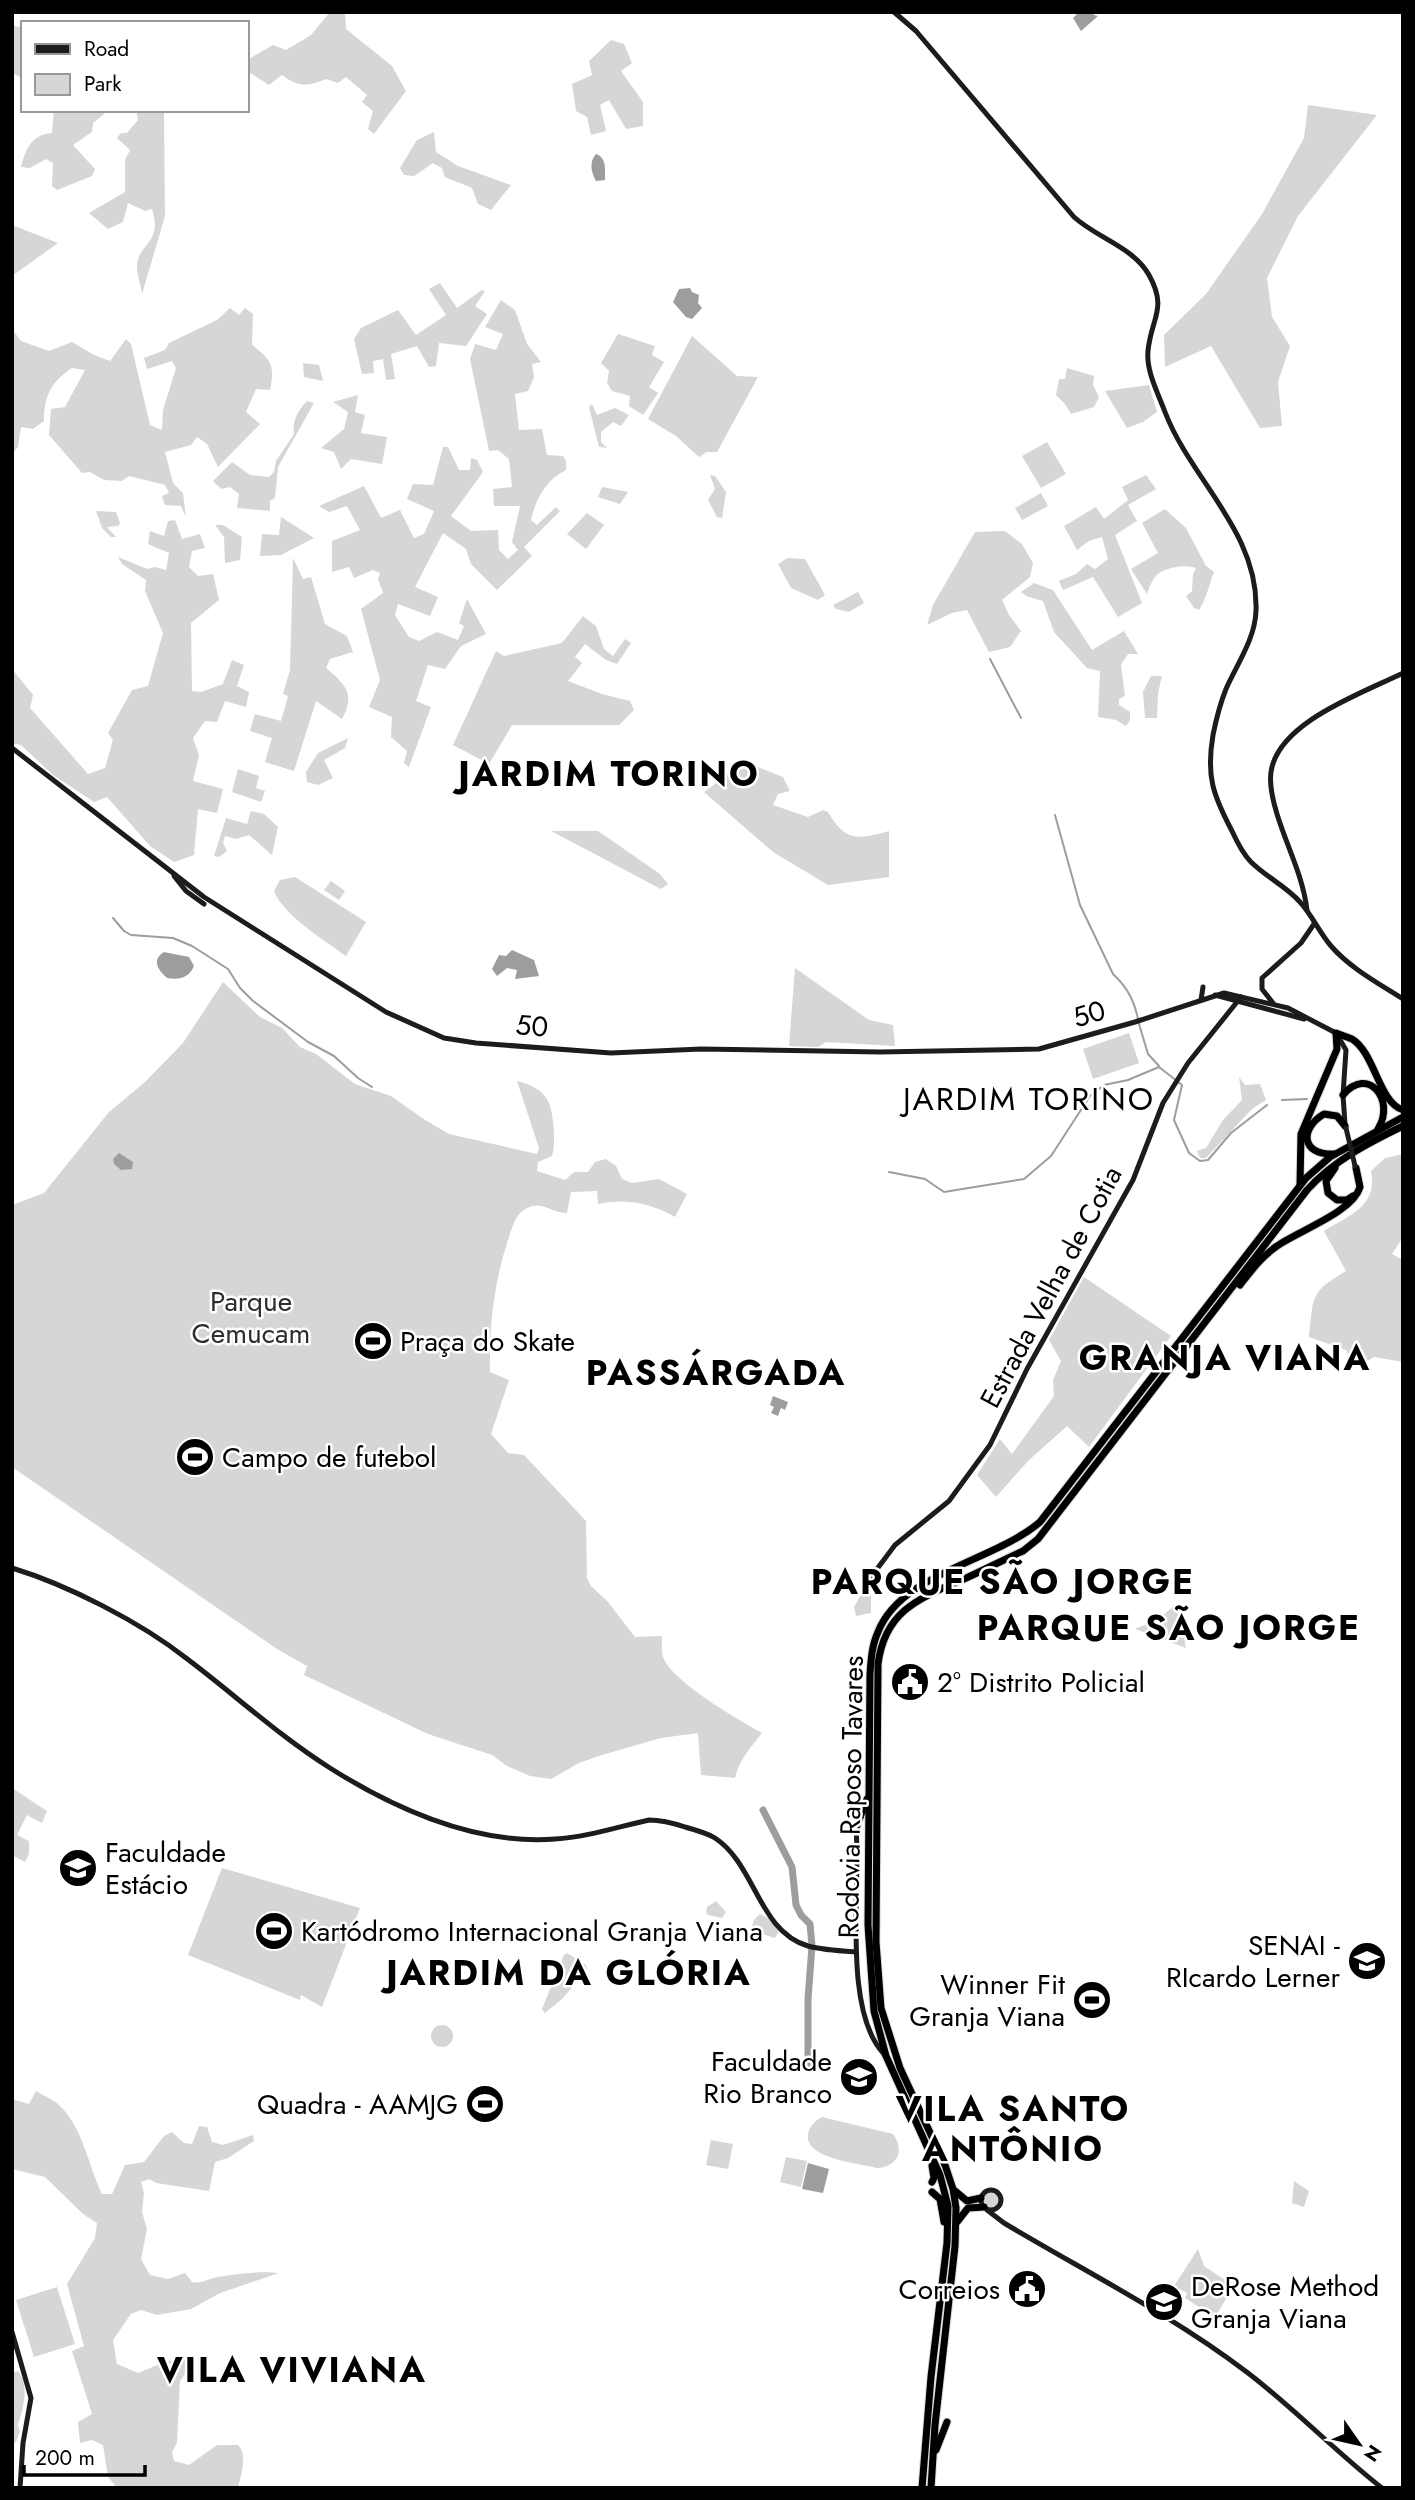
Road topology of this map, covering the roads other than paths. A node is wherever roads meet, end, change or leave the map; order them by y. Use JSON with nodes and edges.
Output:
{"nodes":[{"id":1,"x":894,"y":12,"type":"edge"},
{"id":2,"x":1403,"y":673,"type":"edge"},
{"id":3,"x":12,"y":748,"type":"edge"},
{"id":4,"x":172,"y":873,"type":"junction"},
{"id":5,"x":204,"y":904,"type":"dead end"},
{"id":6,"x":1307,"y":911,"type":"junction"},
{"id":7,"x":1314,"y":924,"type":"junction"},
{"id":8,"x":1203,"y":987,"type":"dead end"},
{"id":9,"x":1214,"y":995,"type":"junction"},
{"id":10,"x":1239,"y":999,"type":"junction"},
{"id":11,"x":1403,"y":999,"type":"edge"},
{"id":12,"x":1201,"y":1000,"type":"junction"},
{"id":13,"x":1275,"y":1004,"type":"junction"},
{"id":14,"x":1291,"y":1009,"type":"junction"},
{"id":15,"x":1283,"y":1013,"type":"junction"},
{"id":16,"x":1313,"y":1021,"type":"junction"},
{"id":17,"x":1336,"y":1033,"type":"junction"},
{"id":18,"x":1343,"y":1095,"type":"junction"},
{"id":19,"x":1403,"y":1110,"type":"edge"},
{"id":20,"x":1403,"y":1117,"type":"edge"},
{"id":21,"x":1403,"y":1126,"type":"edge"},
{"id":22,"x":1346,"y":1128,"type":"junction"},
{"id":23,"x":1377,"y":1130,"type":"junction"},
{"id":24,"x":1335,"y":1154,"type":"junction"},
{"id":25,"x":1343,"y":1159,"type":"junction"},
{"id":26,"x":1356,"y":1167,"type":"junction"},
{"id":27,"x":1300,"y":1186,"type":"junction"},
{"id":28,"x":1218,"y":1307,"type":"junction"},
{"id":29,"x":12,"y":1568,"type":"edge"},
{"id":30,"x":871,"y":1577,"type":"dead end"},
{"id":31,"x":869,"y":1792,"type":"junction"},
{"id":32,"x":856,"y":1828,"type":"joint"},
{"id":33,"x":856,"y":1952,"type":"junction"},
{"id":34,"x":886,"y":2056,"type":"junction"},
{"id":35,"x":926,"y":2145,"type":"junction"},
{"id":36,"x":932,"y":2182,"type":"dead end"},
{"id":37,"x":953,"y":2189,"type":"junction"},
{"id":38,"x":932,"y":2192,"type":"dead end"},
{"id":39,"x":981,"y":2198,"type":"junction"},
{"id":40,"x":999,"y":2208,"type":"junction"},
{"id":41,"x":985,"y":2209,"type":"junction"},
{"id":42,"x":956,"y":2223,"type":"junction"},
{"id":43,"x":1004,"y":2223,"type":"junction"},
{"id":44,"x":947,"y":2243,"type":"junction"},
{"id":45,"x":12,"y":2332,"type":"edge"},
{"id":46,"x":947,"y":2422,"type":"dead end"},
{"id":47,"x":933,"y":2461,"type":"junction"},
{"id":48,"x":20,"y":2488,"type":"edge"},
{"id":49,"x":922,"y":2488,"type":"edge"},
{"id":50,"x":931,"y":2488,"type":"edge"},
{"id":51,"x":1382,"y":2488,"type":"edge"}],
"edges":[{"from":1,"to":6,"type":"main road"},
{"from":2,"to":6,"type":"main road"},
{"from":3,"to":4,"type":"main road","name":"50"},
{"from":4,"to":5,"type":"main road"},
{"from":4,"to":12,"type":"main road","name":"50"},
{"from":6,"to":7,"type":"main road"},
{"from":7,"to":11,"type":"main road"},
{"from":7,"to":13,"type":"main road"},
{"from":8,"to":12,"type":"main road"},
{"from":9,"to":10,"type":"main road"},
{"from":9,"to":10,"type":"main road","name":"50"},
{"from":9,"to":12,"type":"main road","name":"50"},
{"from":10,"to":13,"type":"main road"},
{"from":10,"to":15,"type":"main road"},
{"from":10,"to":30,"type":"main road","name":"Estrada Velha de Cotia"},
{"from":13,"to":14,"type":"main road"},
{"from":14,"to":15,"type":"main road"},
{"from":14,"to":16,"type":"main road"},
{"from":15,"to":16,"type":"main road"},
{"from":16,"to":17,"type":"main road"},
{"from":17,"to":18,"type":"main road"},
{"from":17,"to":19,"type":"highway"},
{"from":17,"to":27,"type":"highway"},
{"from":18,"to":22,"type":"main road"},
{"from":18,"to":23,"type":"highway"},
{"from":20,"to":23,"type":"highway","name":"Rodovia Raposo Tavares"},
{"from":21,"to":25,"type":"highway","name":"Rodovia Raposo Tavares"},
{"from":22,"to":24,"type":"highway"},
{"from":22,"to":26,"type":"main road","bridge":true},
{"from":23,"to":24,"type":"highway","name":"Rodovia Raposo Tavares"},
{"from":24,"to":27,"type":"highway","name":"Rodovia Raposo Tavares"},
{"from":25,"to":26,"type":"highway"},
{"from":25,"to":28,"type":"highway","name":"Rodovia Raposo Tavares"},
{"from":26,"to":28,"type":"highway"},
{"from":27,"to":31,"type":"highway","name":"Rodovia Raposo Tavares"},
{"from":28,"to":37,"type":"highway","name":"Rodovia Raposo Tavares"},
{"from":29,"to":33,"type":"main road"},
{"from":31,"to":32,"type":"highway"},
{"from":31,"to":34,"type":"highway","name":"Rodovia Raposo Tavares"},
{"from":32,"to":33,"type":"main road"},
{"from":33,"to":34,"type":"main road"},
{"from":34,"to":35,"type":"highway","name":"Rodovia Raposo Tavares"},
{"from":35,"to":36,"type":"highway"},
{"from":35,"to":44,"type":"highway","name":"Rodovia Raposo Tavares"},
{"from":37,"to":39,"type":"highway"},
{"from":37,"to":42,"type":"highway","name":"Rodovia Raposo Tavares"},
{"from":38,"to":44,"type":"highway"},
{"from":39,"to":40,"type":"main road"},
{"from":39,"to":41,"type":"main road"},
{"from":40,"to":41,"type":"main road"},
{"from":40,"to":43,"type":"main road"},
{"from":41,"to":42,"type":"highway"},
{"from":41,"to":43,"type":"main road"},
{"from":42,"to":47,"type":"highway","name":"Rodovia Raposo Tavares"},
{"from":43,"to":51,"type":"main road"},
{"from":44,"to":49,"type":"highway","name":"Rodovia Raposo Tavares"},
{"from":45,"to":48,"type":"main road"},
{"from":46,"to":47,"type":"highway"},
{"from":47,"to":50,"type":"highway","name":"Rodovia Raposo Tavares"}]}
